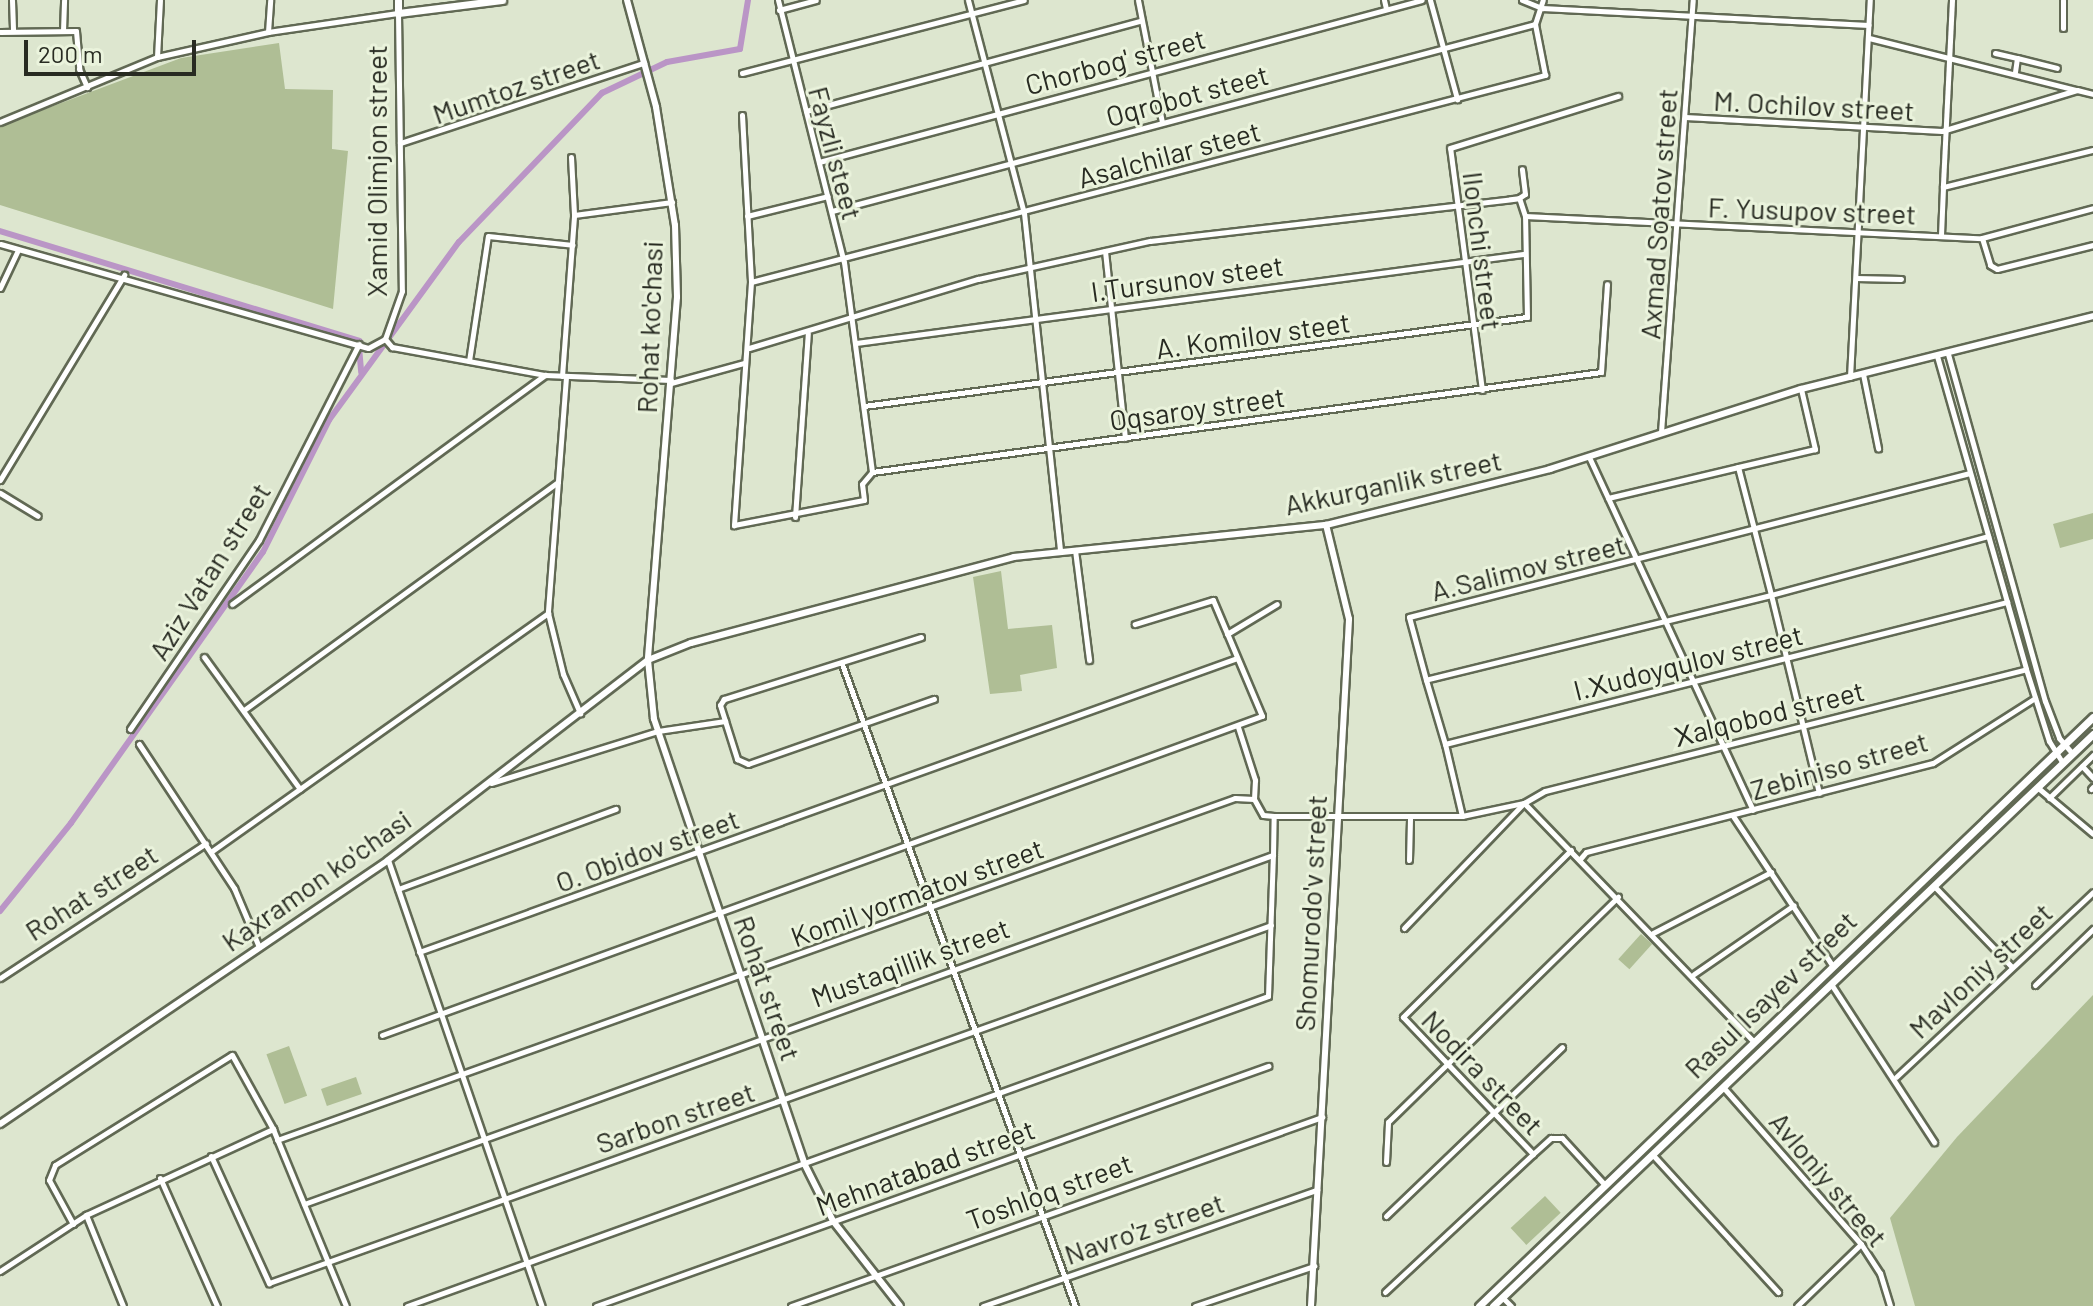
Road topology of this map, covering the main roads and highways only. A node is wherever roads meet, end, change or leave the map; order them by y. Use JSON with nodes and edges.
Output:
{"nodes":[{"id":1,"x":398,"y":0,"type":"edge"},
{"id":2,"x":502,"y":0,"type":"edge"},
{"id":3,"x":2093,"y":717,"type":"edge"},
{"id":4,"x":2093,"y":734,"type":"edge"},
{"id":5,"x":1643,"y":1144,"type":"junction"},
{"id":6,"x":1651,"y":1154,"type":"junction"},
{"id":7,"x":1479,"y":1306,"type":"edge"},
{"id":8,"x":1493,"y":1306,"type":"edge"}],
"edges":[{"from":1,"to":2,"type":"main road","name":"Xamid Olimjon street"},
{"from":3,"to":5,"type":"main road","name":"Rasul Isayev street"},
{"from":4,"to":6,"type":"main road","name":"Rasul Isayev street"},
{"from":5,"to":6,"type":"main road"},
{"from":5,"to":7,"type":"main road","name":"Rasul Isayev street"},
{"from":6,"to":8,"type":"main road","name":"Rasul Isayev street"}]}
